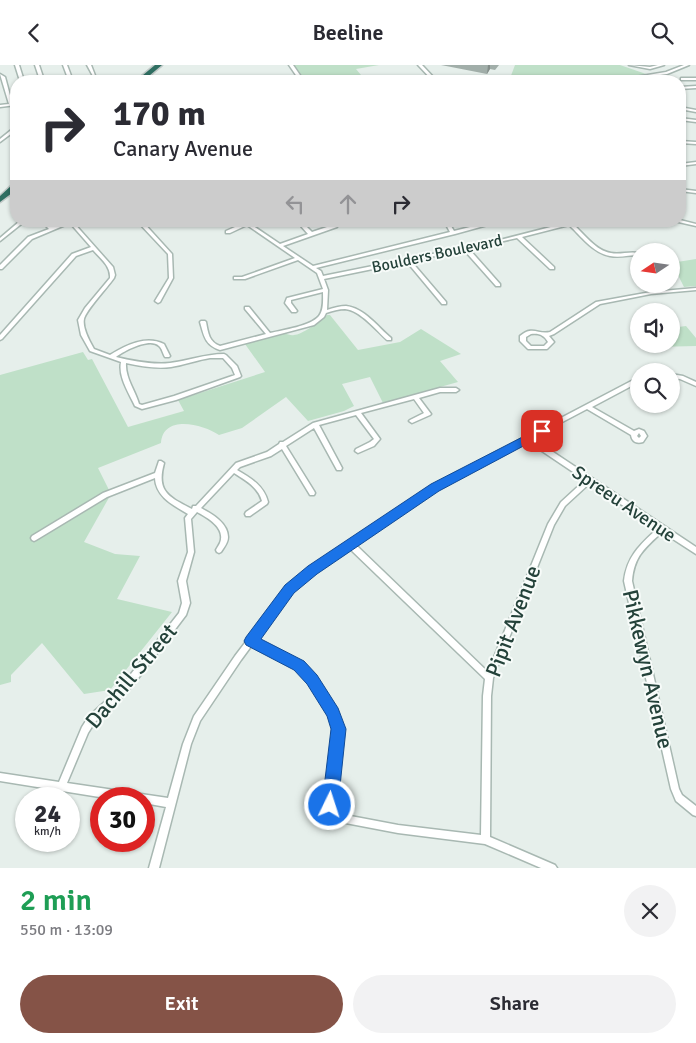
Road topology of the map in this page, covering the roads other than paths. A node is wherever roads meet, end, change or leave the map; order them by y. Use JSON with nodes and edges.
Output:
{"nodes":[{"id":1,"x":154,"y":65,"type":"edge"},
{"id":2,"x":159,"y":65,"type":"edge"},
{"id":3,"x":420,"y":65,"type":"edge"},
{"id":4,"x":631,"y":65,"type":"edge"},
{"id":5,"x":662,"y":65,"type":"edge"},
{"id":6,"x":687,"y":65,"type":"edge"},
{"id":7,"x":0,"y":75,"type":"edge"},
{"id":8,"x":145,"y":75,"type":"edge"},
{"id":9,"x":146,"y":75,"type":"edge"},
{"id":10,"x":429,"y":75,"type":"edge"},
{"id":11,"x":658,"y":75,"type":"edge"},
{"id":12,"x":6,"y":89,"type":"junction"},
{"id":13,"x":0,"y":90,"type":"edge"},
{"id":14,"x":10,"y":102,"type":"edge"},
{"id":15,"x":10,"y":133,"type":"edge"},
{"id":16,"x":0,"y":141,"type":"edge"},
{"id":17,"x":10,"y":191,"type":"edge"},
{"id":18,"x":0,"y":199,"type":"edge"},
{"id":19,"x":16,"y":227,"type":"edge"},
{"id":20,"x":50,"y":227,"type":"edge"},
{"id":21,"x":57,"y":227,"type":"edge"},
{"id":22,"x":76,"y":227,"type":"edge"},
{"id":23,"x":145,"y":227,"type":"edge"},
{"id":24,"x":236,"y":227,"type":"edge"},
{"id":25,"x":253,"y":227,"type":"edge"},
{"id":26,"x":304,"y":227,"type":"edge"},
{"id":27,"x":330,"y":227,"type":"edge"},
{"id":28,"x":450,"y":227,"type":"edge"},
{"id":29,"x":470,"y":227,"type":"edge"},
{"id":30,"x":557,"y":227,"type":"edge"},
{"id":31,"x":574,"y":227,"type":"edge"},
{"id":32,"x":52,"y":229,"type":"junction"},
{"id":33,"x":228,"y":231,"type":"dead end"},
{"id":34,"x":453,"y":233,"type":"junction"},
{"id":35,"x":311,"y":234,"type":"junction"},
{"id":36,"x":518,"y":236,"type":"junction"},
{"id":37,"x":0,"y":240,"type":"edge"},
{"id":38,"x":280,"y":245,"type":"junction"},
{"id":39,"x":93,"y":247,"type":"junction"},
{"id":40,"x":465,"y":248,"type":"junction"},
{"id":41,"x":630,"y":254,"type":"edge"},
{"id":42,"x":299,"y":258,"type":"junction"},
{"id":43,"x":408,"y":260,"type":"junction"},
{"id":44,"x":314,"y":267,"type":"junction"},
{"id":45,"x":0,"y":268,"type":"edge"},
{"id":46,"x":552,"y":268,"type":"dead end"},
{"id":47,"x":236,"y":279,"type":"dead end"},
{"id":48,"x":322,"y":279,"type":"junction"},
{"id":49,"x":498,"y":285,"type":"dead end"},
{"id":50,"x":694,"y":289,"type":"edge"},
{"id":51,"x":326,"y":290,"type":"junction"},
{"id":52,"x":696,"y":295,"type":"edge"},
{"id":53,"x":158,"y":301,"type":"dead end"},
{"id":54,"x":444,"y":303,"type":"dead end"},
{"id":55,"x":246,"y":308,"type":"dead end"},
{"id":56,"x":294,"y":311,"type":"dead end"},
{"id":57,"x":324,"y":312,"type":"junction"},
{"id":58,"x":203,"y":322,"type":"dead end"},
{"id":59,"x":270,"y":335,"type":"junction"},
{"id":60,"x":546,"y":335,"type":"junction"},
{"id":61,"x":0,"y":338,"type":"edge"},
{"id":62,"x":389,"y":339,"type":"dead end"},
{"id":63,"x":167,"y":356,"type":"dead end"},
{"id":64,"x":111,"y":357,"type":"junction"},
{"id":65,"x":124,"y":359,"type":"junction"},
{"id":66,"x":680,"y":377,"type":"edge"},
{"id":67,"x":630,"y":384,"type":"edge"},
{"id":68,"x":696,"y":385,"type":"edge"},
{"id":69,"x":456,"y":390,"type":"dead end"},
{"id":70,"x":416,"y":397,"type":"junction"},
{"id":71,"x":588,"y":407,"type":"junction"},
{"id":72,"x":357,"y":412,"type":"junction"},
{"id":73,"x":412,"y":421,"type":"dead end"},
{"id":74,"x":315,"y":424,"type":"junction"},
{"id":75,"x":634,"y":433,"type":"dead end"},
{"id":76,"x":528,"y":439,"type":"junction"},
{"id":77,"x":282,"y":444,"type":"junction"},
{"id":78,"x":358,"y":451,"type":"dead end"},
{"id":79,"x":161,"y":463,"type":"dead end"},
{"id":80,"x":339,"y":468,"type":"dead end"},
{"id":81,"x":232,"y":470,"type":"junction"},
{"id":82,"x":157,"y":475,"type":"junction"},
{"id":83,"x":589,"y":480,"type":"junction"},
{"id":84,"x":312,"y":493,"type":"dead end"},
{"id":85,"x":193,"y":510,"type":"junction"},
{"id":86,"x":248,"y":514,"type":"dead end"},
{"id":87,"x":662,"y":528,"type":"junction"},
{"id":88,"x":34,"y":538,"type":"dead end"},
{"id":89,"x":351,"y":545,"type":"junction"},
{"id":90,"x":219,"y":550,"type":"dead end"},
{"id":91,"x":696,"y":551,"type":"edge"},
{"id":92,"x":251,"y":641,"type":"junction"},
{"id":93,"x":489,"y":678,"type":"junction"},
{"id":94,"x":0,"y":777,"type":"edge"},
{"id":95,"x":62,"y":786,"type":"junction"},
{"id":96,"x":90,"y":791,"type":"edge"},
{"id":97,"x":155,"y":801,"type":"edge"},
{"id":98,"x":170,"y":803,"type":"junction"},
{"id":99,"x":696,"y":812,"type":"edge"},
{"id":100,"x":485,"y":840,"type":"junction"},
{"id":101,"x":154,"y":868,"type":"edge"},
{"id":102,"x":552,"y":868,"type":"edge"}],
"edges":[{"from":1,"to":8,"type":"highway"},
{"from":2,"to":9,"type":"highway"},
{"from":3,"to":10,"type":"street"},
{"from":4,"to":5,"type":"street"},
{"from":6,"to":11,"type":"street"},
{"from":7,"to":12,"type":"street"},
{"from":12,"to":13,"type":"street"},
{"from":12,"to":14,"type":"street"},
{"from":15,"to":16,"type":"street"},
{"from":17,"to":18,"type":"highway"},
{"from":19,"to":37,"type":"street"},
{"from":20,"to":32,"type":"street"},
{"from":21,"to":32,"type":"street"},
{"from":22,"to":39,"type":"street"},
{"from":23,"to":53,"type":"street"},
{"from":24,"to":33,"type":"street"},
{"from":25,"to":38,"type":"street"},
{"from":26,"to":35,"type":"street"},
{"from":27,"to":35,"type":"street"},
{"from":28,"to":34,"type":"street"},
{"from":29,"to":34,"type":"street"},
{"from":30,"to":36,"type":"street","name":"Boulders Boulevard"},
{"from":31,"to":41,"type":"street"},
{"from":32,"to":45,"type":"street"},
{"from":34,"to":44,"type":"street"},
{"from":35,"to":38,"type":"street"},
{"from":36,"to":40,"type":"street","name":"Boulders Boulevard"},
{"from":36,"to":46,"type":"street"},
{"from":38,"to":42,"type":"street"},
{"from":39,"to":61,"type":"street"},
{"from":39,"to":64,"type":"street"},
{"from":40,"to":43,"type":"street","name":"Boulders Boulevard"},
{"from":40,"to":49,"type":"street"},
{"from":42,"to":44,"type":"street"},
{"from":42,"to":47,"type":"street"},
{"from":43,"to":48,"type":"street","name":"Boulders Boulevard"},
{"from":43,"to":54,"type":"street"},
{"from":44,"to":48,"type":"street"},
{"from":48,"to":51,"type":"street"},
{"from":50,"to":52,"type":"street"},
{"from":50,"to":60,"type":"street"},
{"from":51,"to":56,"type":"street"},
{"from":51,"to":57,"type":"street"},
{"from":55,"to":59,"type":"street"},
{"from":57,"to":59,"type":"street"},
{"from":57,"to":62,"type":"street"},
{"from":58,"to":59,"type":"street"},
{"from":60,"to":60,"type":"street"},
{"from":63,"to":64,"type":"street"},
{"from":64,"to":65,"type":"street"},
{"from":65,"to":65,"type":"street"},
{"from":66,"to":68,"type":"street"},
{"from":67,"to":71,"type":"street"},
{"from":69,"to":70,"type":"street"},
{"from":70,"to":72,"type":"street"},
{"from":70,"to":73,"type":"street"},
{"from":71,"to":75,"type":"street"},
{"from":71,"to":76,"type":"street"},
{"from":72,"to":74,"type":"street"},
{"from":72,"to":78,"type":"street"},
{"from":74,"to":77,"type":"street"},
{"from":74,"to":80,"type":"street"},
{"from":76,"to":83,"type":"street","name":"Spreeu Avenue"},
{"from":76,"to":89,"type":"street"},
{"from":77,"to":81,"type":"street"},
{"from":77,"to":84,"type":"street"},
{"from":79,"to":82,"type":"street"},
{"from":81,"to":85,"type":"street"},
{"from":81,"to":86,"type":"street"},
{"from":82,"to":85,"type":"street"},
{"from":82,"to":88,"type":"street"},
{"from":83,"to":87,"type":"street","name":"Spreeu Avenue"},
{"from":83,"to":93,"type":"street","name":"Pipit Avenue"},
{"from":85,"to":90,"type":"street"},
{"from":85,"to":95,"type":"street","name":"Dachill Street"},
{"from":87,"to":91,"type":"street","name":"Spreeu Avenue"},
{"from":87,"to":99,"type":"street","name":"Pikkewyn Avenue"},
{"from":89,"to":92,"type":"street"},
{"from":89,"to":93,"type":"street"},
{"from":92,"to":98,"type":"street"},
{"from":92,"to":100,"type":"street"},
{"from":93,"to":100,"type":"street","name":"Pipit Avenue"},
{"from":94,"to":95,"type":"street"},
{"from":95,"to":96,"type":"street"},
{"from":97,"to":98,"type":"street"},
{"from":98,"to":101,"type":"street"},
{"from":100,"to":102,"type":"street"}]}
